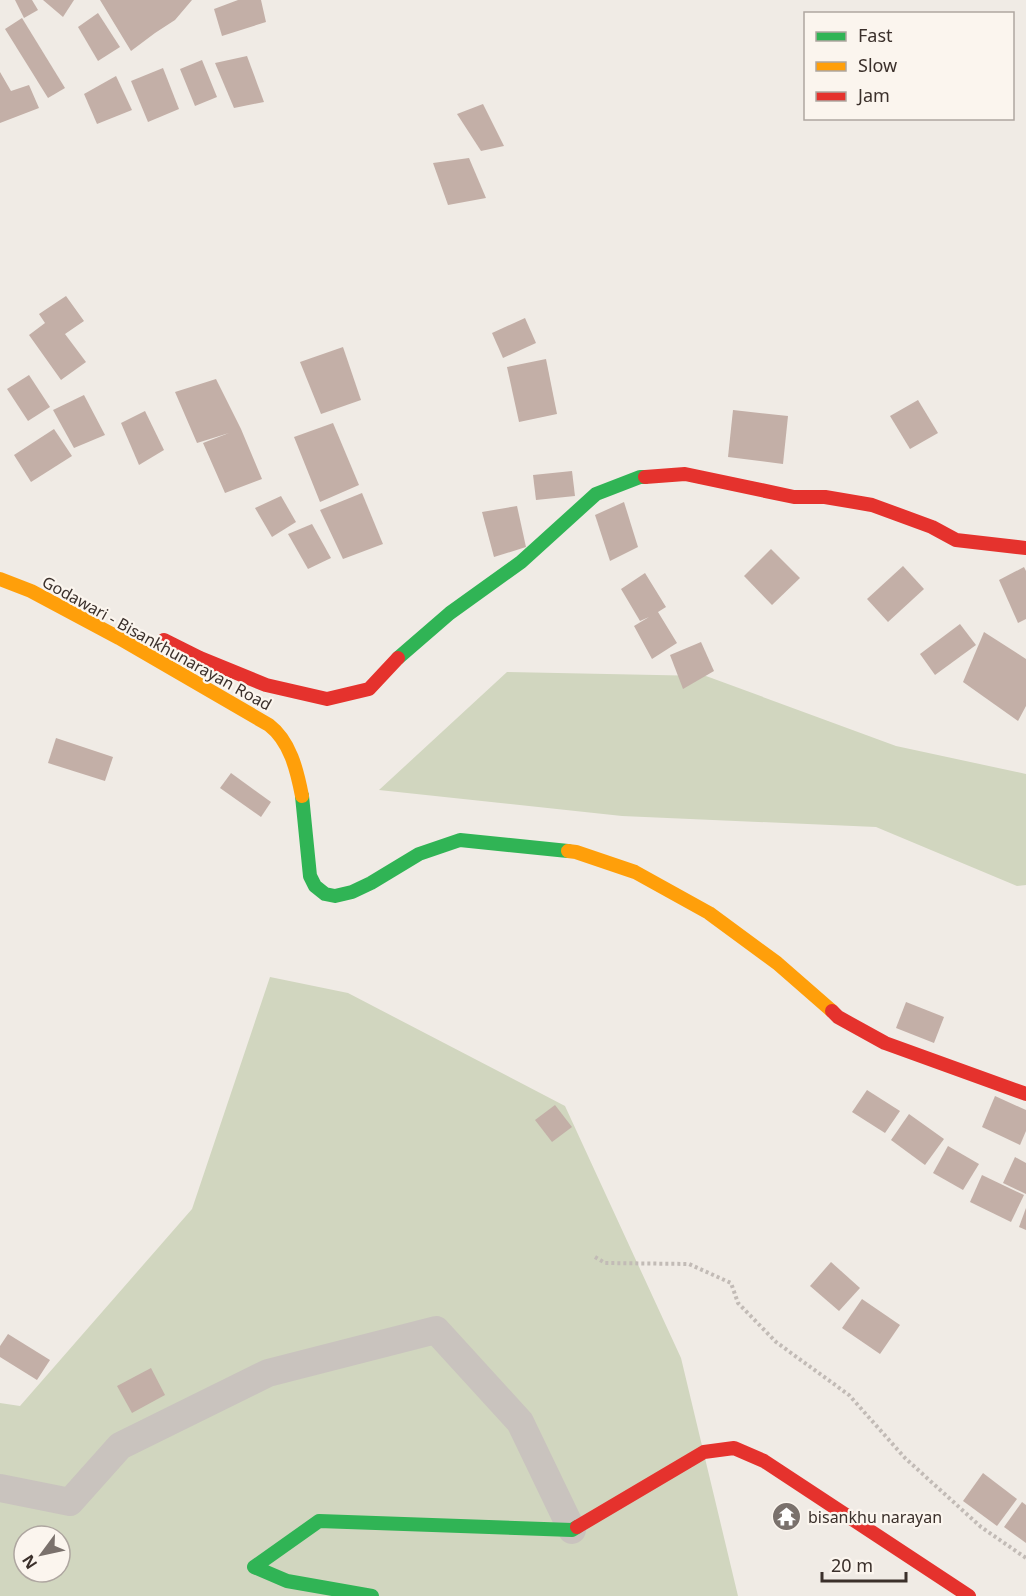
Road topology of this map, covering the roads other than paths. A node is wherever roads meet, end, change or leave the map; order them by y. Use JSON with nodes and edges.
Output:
{"nodes":[{"id":1,"x":1026,"y":548,"type":"edge"},
{"id":2,"x":0,"y":579,"type":"edge"},
{"id":3,"x":135,"y":632,"type":"dead end"},
{"id":4,"x":152,"y":634,"type":"dead end"},
{"id":5,"x":119,"y":638,"type":"junction"},
{"id":6,"x":1026,"y":1094,"type":"edge"},
{"id":7,"x":0,"y":1488,"type":"edge"},
{"id":8,"x":572,"y":1530,"type":"junction"},
{"id":9,"x":372,"y":1596,"type":"edge"},
{"id":10,"x":969,"y":1596,"type":"edge"}],
"edges":[{"from":1,"to":4,"type":"street"},
{"from":2,"to":5,"type":"street","name":"Godawari - Bisankhunarayan Road"},
{"from":3,"to":5,"type":"street"},
{"from":5,"to":6,"type":"street","name":"Godawari - Bisankhunarayan Road"},
{"from":7,"to":8,"type":"street"},
{"from":8,"to":9,"type":"street"},
{"from":8,"to":10,"type":"street"}]}
